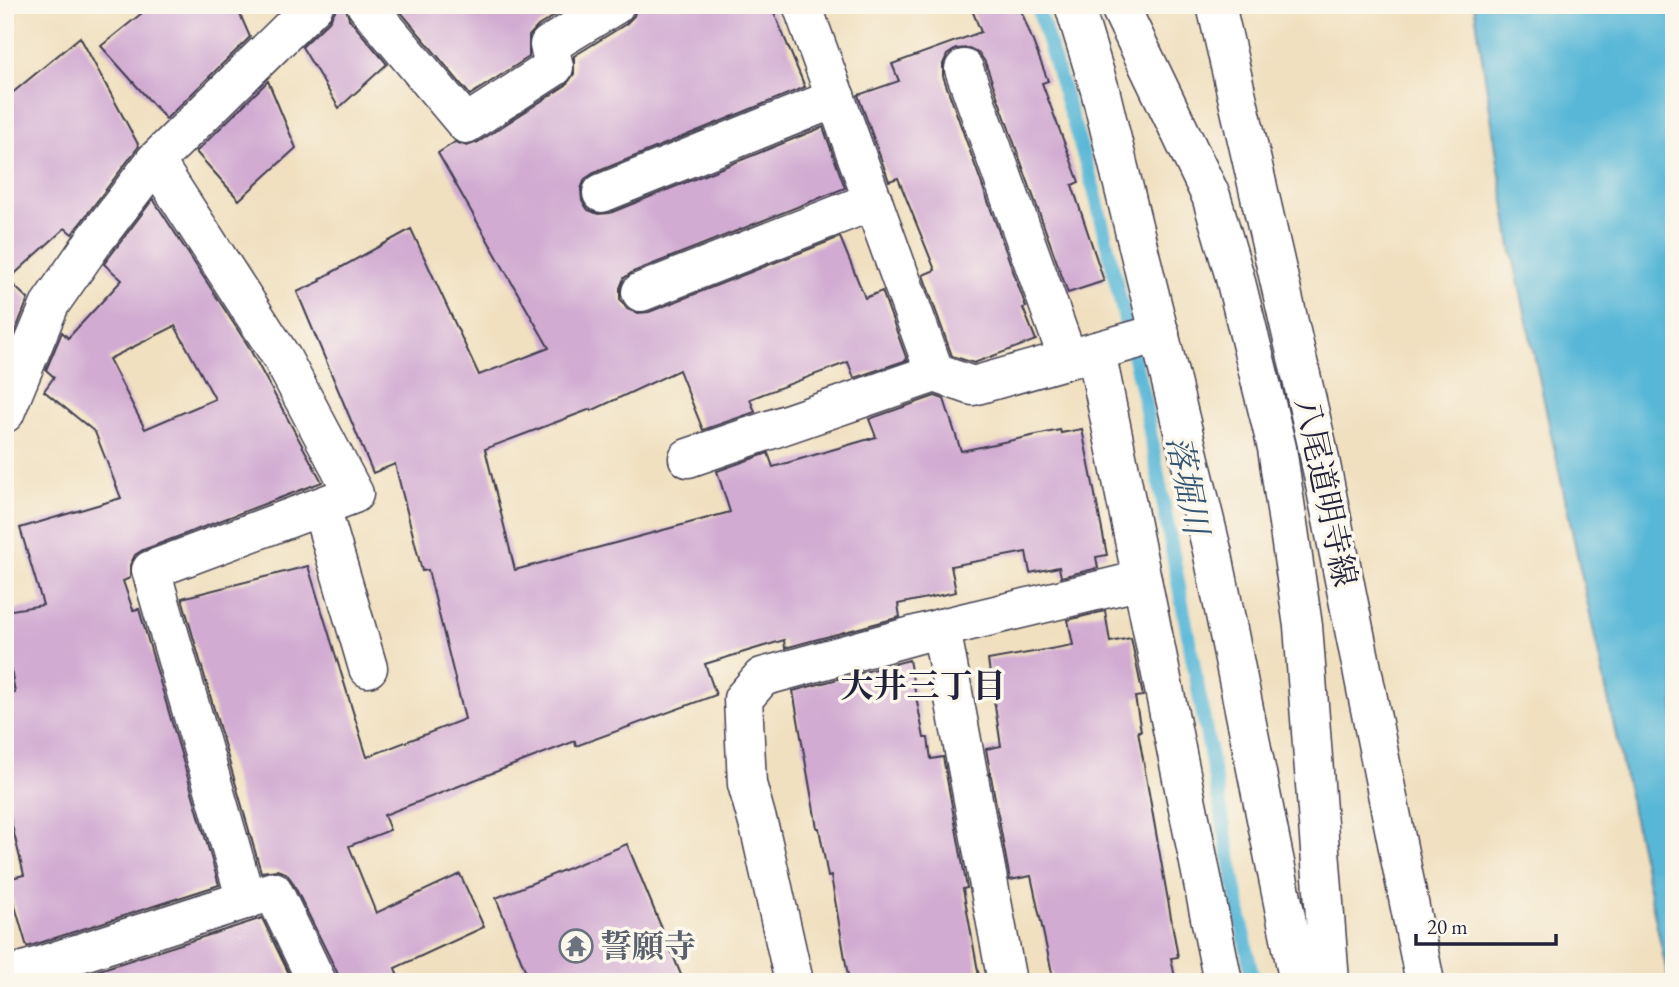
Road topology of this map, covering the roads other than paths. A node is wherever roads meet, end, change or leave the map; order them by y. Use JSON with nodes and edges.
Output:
{"nodes":[{"id":1,"x":314,"y":5,"type":"edge"},
{"id":2,"x":366,"y":5,"type":"edge"},
{"id":3,"x":615,"y":5,"type":"edge"},
{"id":4,"x":802,"y":5,"type":"edge"},
{"id":5,"x":1074,"y":5,"type":"edge"},
{"id":6,"x":1119,"y":5,"type":"edge"},
{"id":7,"x":1216,"y":5,"type":"edge"},
{"id":8,"x":964,"y":69,"type":"dead end"},
{"id":9,"x":836,"y":98,"type":"junction"},
{"id":10,"x":155,"y":161,"type":"junction"},
{"id":11,"x":603,"y":193,"type":"dead end"},
{"id":12,"x":873,"y":201,"type":"junction"},
{"id":13,"x":641,"y":292,"type":"dead end"},
{"id":14,"x":1153,"y":334,"type":"junction"},
{"id":15,"x":1091,"y":353,"type":"junction"},
{"id":16,"x":12,"y":372,"type":"edge"},
{"id":17,"x":936,"y":373,"type":"junction"},
{"id":18,"x":5,"y":413,"type":"edge"},
{"id":19,"x":1316,"y":440,"type":"junction"},
{"id":20,"x":1276,"y":447,"type":"junction"},
{"id":21,"x":688,"y":458,"type":"dead end"},
{"id":22,"x":321,"y":507,"type":"junction"},
{"id":23,"x":1142,"y":580,"type":"junction"},
{"id":24,"x":941,"y":628,"type":"junction"},
{"id":25,"x":368,"y":668,"type":"dead end"},
{"id":26,"x":246,"y":900,"type":"junction"},
{"id":27,"x":5,"y":977,"type":"edge"},
{"id":28,"x":317,"y":982,"type":"edge"},
{"id":29,"x":794,"y":982,"type":"edge"},
{"id":30,"x":1007,"y":982,"type":"edge"},
{"id":31,"x":1223,"y":982,"type":"edge"},
{"id":32,"x":1299,"y":982,"type":"edge"},
{"id":33,"x":1330,"y":982,"type":"edge"},
{"id":34,"x":1424,"y":982,"type":"edge"}],
"edges":[{"from":1,"to":10,"type":"street"},
{"from":2,"to":3,"type":"street"},
{"from":4,"to":9,"type":"street"},
{"from":5,"to":14,"type":"street"},
{"from":6,"to":20,"type":"street"},
{"from":7,"to":19,"type":"street","name":"八尾道明寺線"},
{"from":8,"to":15,"type":"street"},
{"from":9,"to":11,"type":"street"},
{"from":9,"to":12,"type":"street"},
{"from":10,"to":16,"type":"street"},
{"from":10,"to":22,"type":"street"},
{"from":12,"to":13,"type":"street"},
{"from":12,"to":17,"type":"street"},
{"from":14,"to":15,"type":"street"},
{"from":14,"to":32,"type":"street"},
{"from":15,"to":17,"type":"street"},
{"from":15,"to":23,"type":"street"},
{"from":16,"to":18,"type":"street"},
{"from":17,"to":21,"type":"street"},
{"from":19,"to":20,"type":"street"},
{"from":19,"to":34,"type":"street","name":"八尾道明寺線"},
{"from":20,"to":33,"type":"street"},
{"from":22,"to":25,"type":"street"},
{"from":22,"to":26,"type":"street"},
{"from":23,"to":24,"type":"street"},
{"from":23,"to":31,"type":"street"},
{"from":24,"to":29,"type":"street"},
{"from":24,"to":30,"type":"street"},
{"from":26,"to":27,"type":"street"},
{"from":26,"to":28,"type":"street"}]}
